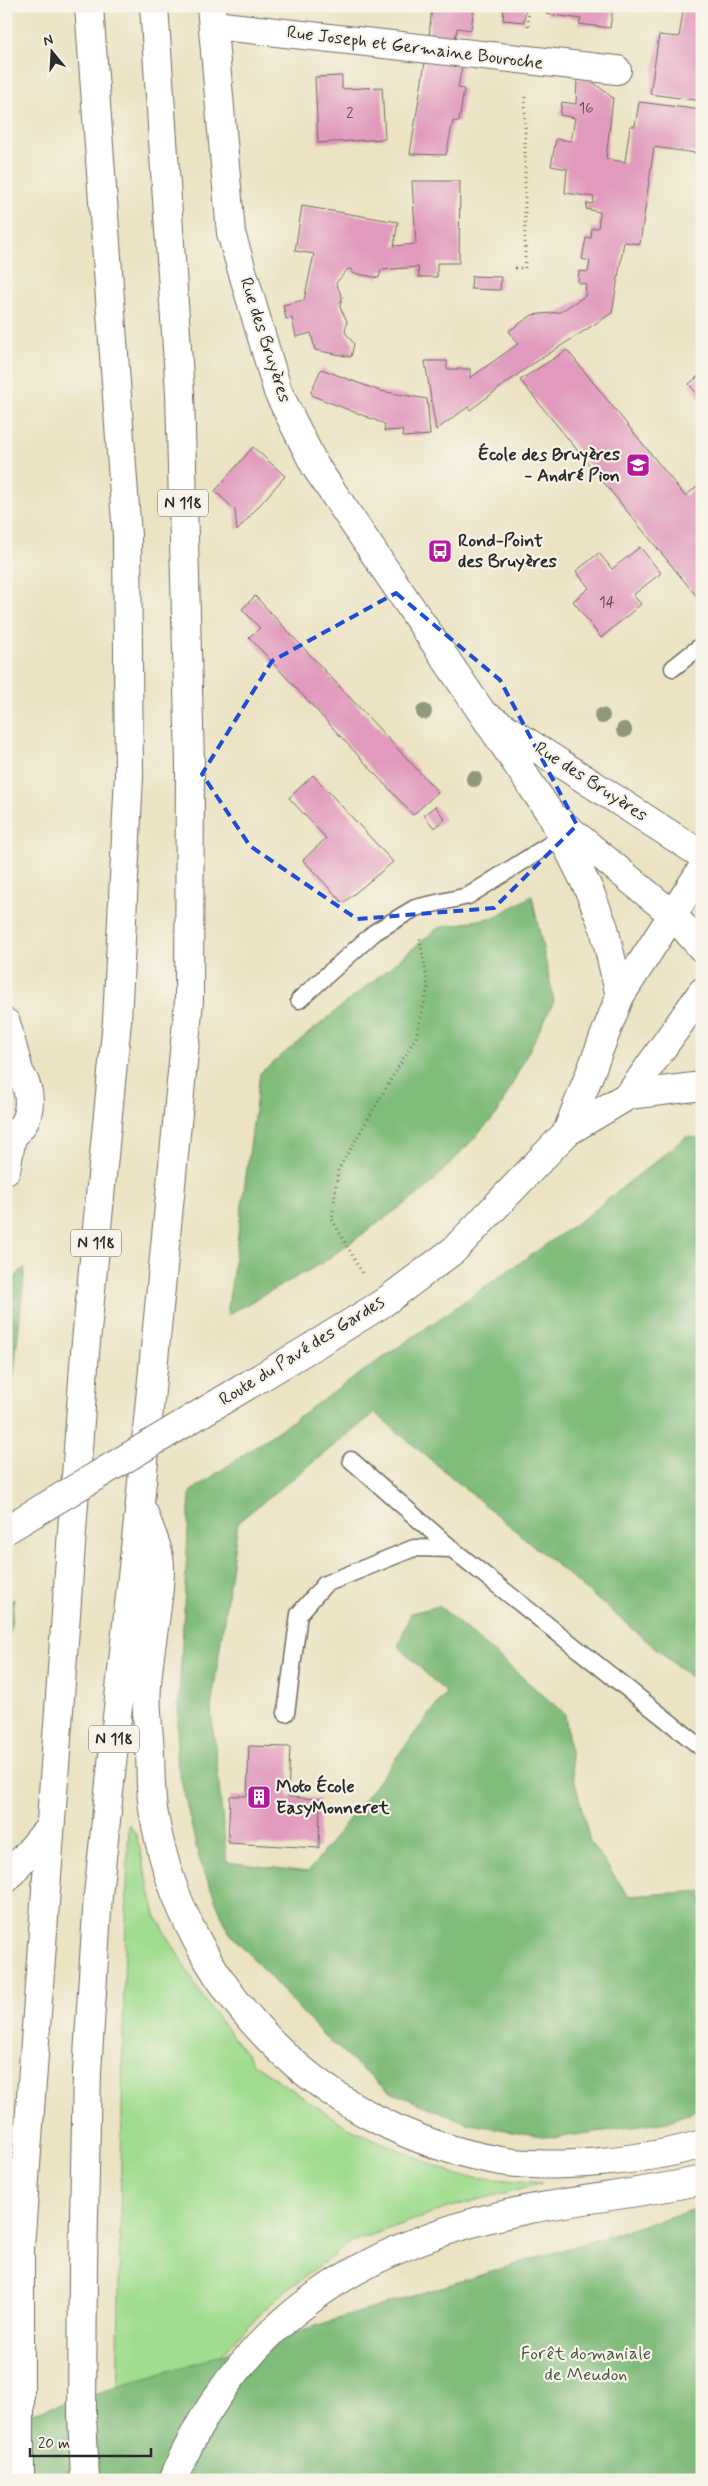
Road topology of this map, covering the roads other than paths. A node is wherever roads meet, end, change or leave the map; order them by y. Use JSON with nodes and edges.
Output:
{"nodes":[{"id":1,"x":89,"y":6,"type":"edge"},
{"id":2,"x":154,"y":6,"type":"edge"},
{"id":3,"x":212,"y":15,"type":"edge"},
{"id":4,"x":616,"y":70,"type":"dead end"},
{"id":5,"x":702,"y":646,"type":"edge"},
{"id":6,"x":673,"y":668,"type":"dead end"},
{"id":7,"x":478,"y":710,"type":"junction"},
{"id":8,"x":558,"y":826,"type":"junction"},
{"id":9,"x":702,"y":855,"type":"edge"},
{"id":10,"x":702,"y":869,"type":"edge"},
{"id":11,"x":673,"y":915,"type":"junction"},
{"id":12,"x":702,"y":948,"type":"edge"},
{"id":13,"x":702,"y":992,"type":"edge"},
{"id":14,"x":620,"y":996,"type":"junction"},
{"id":15,"x":299,"y":1000,"type":"dead end"},
{"id":16,"x":6,"y":1023,"type":"edge"},
{"id":17,"x":13,"y":1066,"type":"edge"},
{"id":18,"x":702,"y":1086,"type":"edge"},
{"id":19,"x":629,"y":1095,"type":"junction"},
{"id":20,"x":567,"y":1132,"type":"junction"},
{"id":21,"x":9,"y":1139,"type":"edge"},
{"id":22,"x":6,"y":1170,"type":"edge"},
{"id":23,"x":352,"y":1460,"type":"dead end"},
{"id":24,"x":140,"y":1502,"type":"junction"},
{"id":25,"x":6,"y":1530,"type":"edge"},
{"id":26,"x":452,"y":1549,"type":"junction"},
{"id":27,"x":286,"y":1713,"type":"dead end"},
{"id":28,"x":702,"y":1748,"type":"edge"},
{"id":29,"x":49,"y":1828,"type":"junction"},
{"id":30,"x":6,"y":1879,"type":"edge"},
{"id":31,"x":702,"y":2144,"type":"edge"},
{"id":32,"x":702,"y":2180,"type":"edge"},
{"id":33,"x":20,"y":2480,"type":"edge"},
{"id":34,"x":85,"y":2480,"type":"edge"},
{"id":35,"x":173,"y":2480,"type":"edge"}],
"edges":[{"from":1,"to":29,"type":"main road","number":"N 118"},
{"from":2,"to":24,"type":"main road","number":"N 118"},
{"from":3,"to":4,"type":"main road","name":"Rue Joseph et Germaine Bouroche"},
{"from":3,"to":7,"type":"main road","name":"Rue des Bruyères"},
{"from":5,"to":6,"type":"lane"},
{"from":7,"to":8,"type":"main road","name":"Rue des Bruyères"},
{"from":7,"to":9,"type":"main road","name":"Rue des Bruyères"},
{"from":8,"to":11,"type":"main road","name":"Rue des Bruyères"},
{"from":8,"to":14,"type":"main road","name":"Rue des Bruyères"},
{"from":8,"to":15,"type":"lane"},
{"from":10,"to":11,"type":"main road","name":"Route du Pavé des Gardes"},
{"from":11,"to":12,"type":"main road"},
{"from":11,"to":14,"type":"main road","name":"Route du Pavé des Gardes"},
{"from":13,"to":19,"type":"main road","name":"Route du Pavé des Gardes"},
{"from":14,"to":20,"type":"main road","name":"Route du Pavé des Gardes"},
{"from":16,"to":17,"type":"main road"},
{"from":17,"to":21,"type":"main road"},
{"from":18,"to":19,"type":"main road"},
{"from":19,"to":20,"type":"main road","name":"Route du Pavé des Gardes"},
{"from":20,"to":25,"type":"main road","name":"Route du Pavé des Gardes","bridge":true},
{"from":21,"to":22,"type":"main road"},
{"from":23,"to":26,"type":"lane"},
{"from":24,"to":31,"type":"main road"},
{"from":24,"to":34,"type":"main road","number":"N 118"},
{"from":26,"to":27,"type":"lane"},
{"from":26,"to":28,"type":"lane"},
{"from":29,"to":30,"type":"main road"},
{"from":29,"to":33,"type":"main road","number":"N 118"},
{"from":32,"to":35,"type":"main road"}]}
